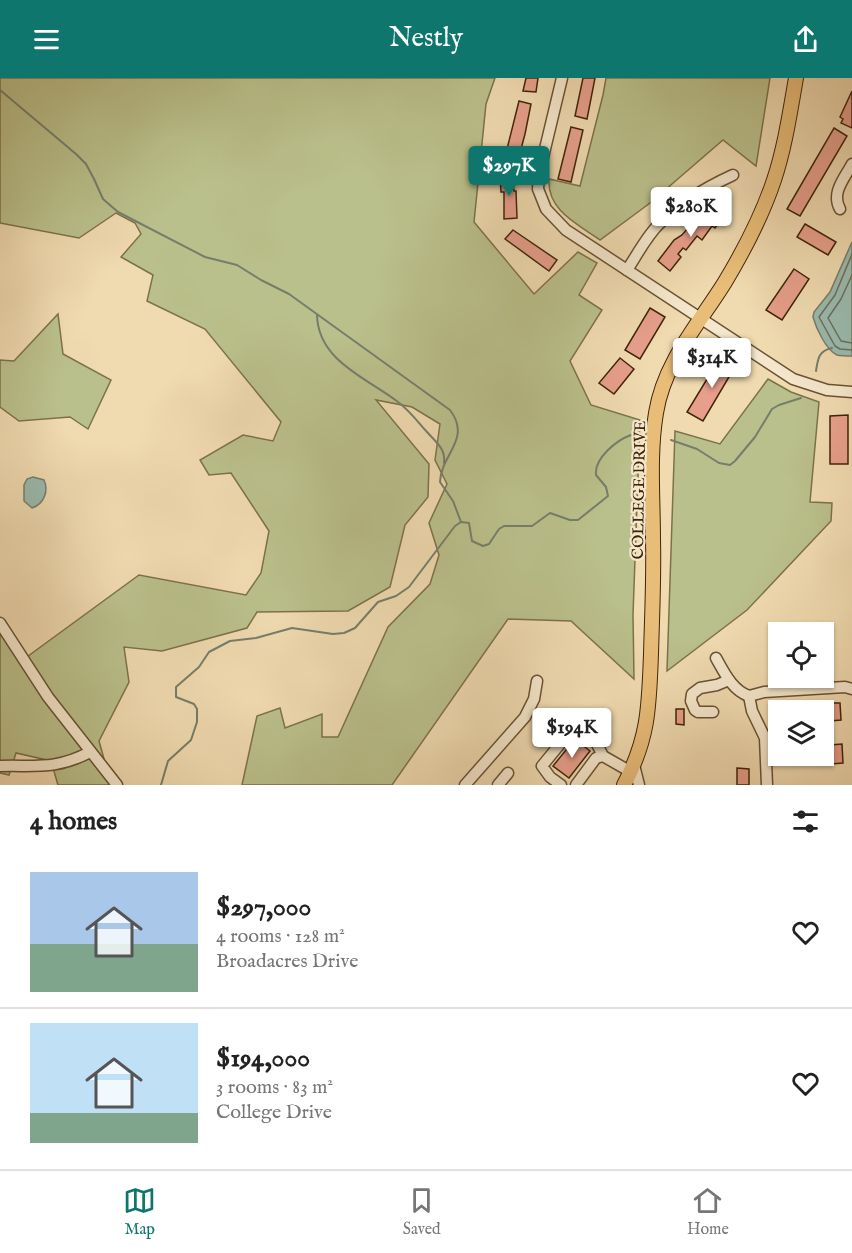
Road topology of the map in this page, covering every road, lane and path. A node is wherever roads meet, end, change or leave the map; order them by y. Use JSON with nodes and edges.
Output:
{"nodes":[{"id":1,"x":562,"y":78,"type":"edge"},
{"id":2,"x":796,"y":78,"type":"edge"},
{"id":3,"x":852,"y":164,"type":"edge"},
{"id":4,"x":733,"y":176,"type":"dead end"},
{"id":5,"x":840,"y":209,"type":"dead end"},
{"id":6,"x":627,"y":270,"type":"junction"},
{"id":7,"x":700,"y":318,"type":"junction"},
{"id":8,"x":852,"y":392,"type":"edge"},
{"id":9,"x":0,"y":623,"type":"edge"},
{"id":10,"x":716,"y":658,"type":"dead end"},
{"id":11,"x":729,"y":680,"type":"junction"},
{"id":12,"x":537,"y":681,"type":"dead end"},
{"id":13,"x":852,"y":689,"type":"edge"},
{"id":14,"x":749,"y":696,"type":"junction"},
{"id":15,"x":713,"y":712,"type":"dead end"},
{"id":16,"x":90,"y":752,"type":"junction"},
{"id":17,"x":603,"y":756,"type":"junction"},
{"id":18,"x":0,"y":766,"type":"edge"},
{"id":19,"x":632,"y":768,"type":"junction"},
{"id":20,"x":508,"y":773,"type":"dead end"},
{"id":21,"x":117,"y":785,"type":"edge"},
{"id":22,"x":465,"y":785,"type":"edge"},
{"id":23,"x":498,"y":785,"type":"edge"},
{"id":24,"x":561,"y":785,"type":"edge"},
{"id":25,"x":576,"y":785,"type":"edge"},
{"id":26,"x":624,"y":785,"type":"edge"},
{"id":27,"x":639,"y":785,"type":"edge"},
{"id":28,"x":767,"y":785,"type":"edge"}],
"edges":[{"from":1,"to":6,"type":"street"},
{"from":2,"to":7,"type":"main road","name":"COLLEGE DRIVE"},
{"from":3,"to":5,"type":"street"},
{"from":4,"to":6,"type":"street"},
{"from":6,"to":7,"type":"street"},
{"from":7,"to":8,"type":"street"},
{"from":7,"to":19,"type":"main road","name":"COLLEGE DRIVE"},
{"from":9,"to":16,"type":"street"},
{"from":10,"to":11,"type":"street"},
{"from":11,"to":14,"type":"street"},
{"from":11,"to":15,"type":"street"},
{"from":12,"to":22,"type":"street"},
{"from":13,"to":14,"type":"street"},
{"from":14,"to":28,"type":"street"},
{"from":16,"to":18,"type":"street"},
{"from":16,"to":21,"type":"street"},
{"from":17,"to":19,"type":"street"},
{"from":17,"to":24,"type":"street"},
{"from":17,"to":25,"type":"street"},
{"from":19,"to":26,"type":"main road","name":"COLLEGE DRIVE"},
{"from":19,"to":27,"type":"street"},
{"from":20,"to":23,"type":"street"}]}
